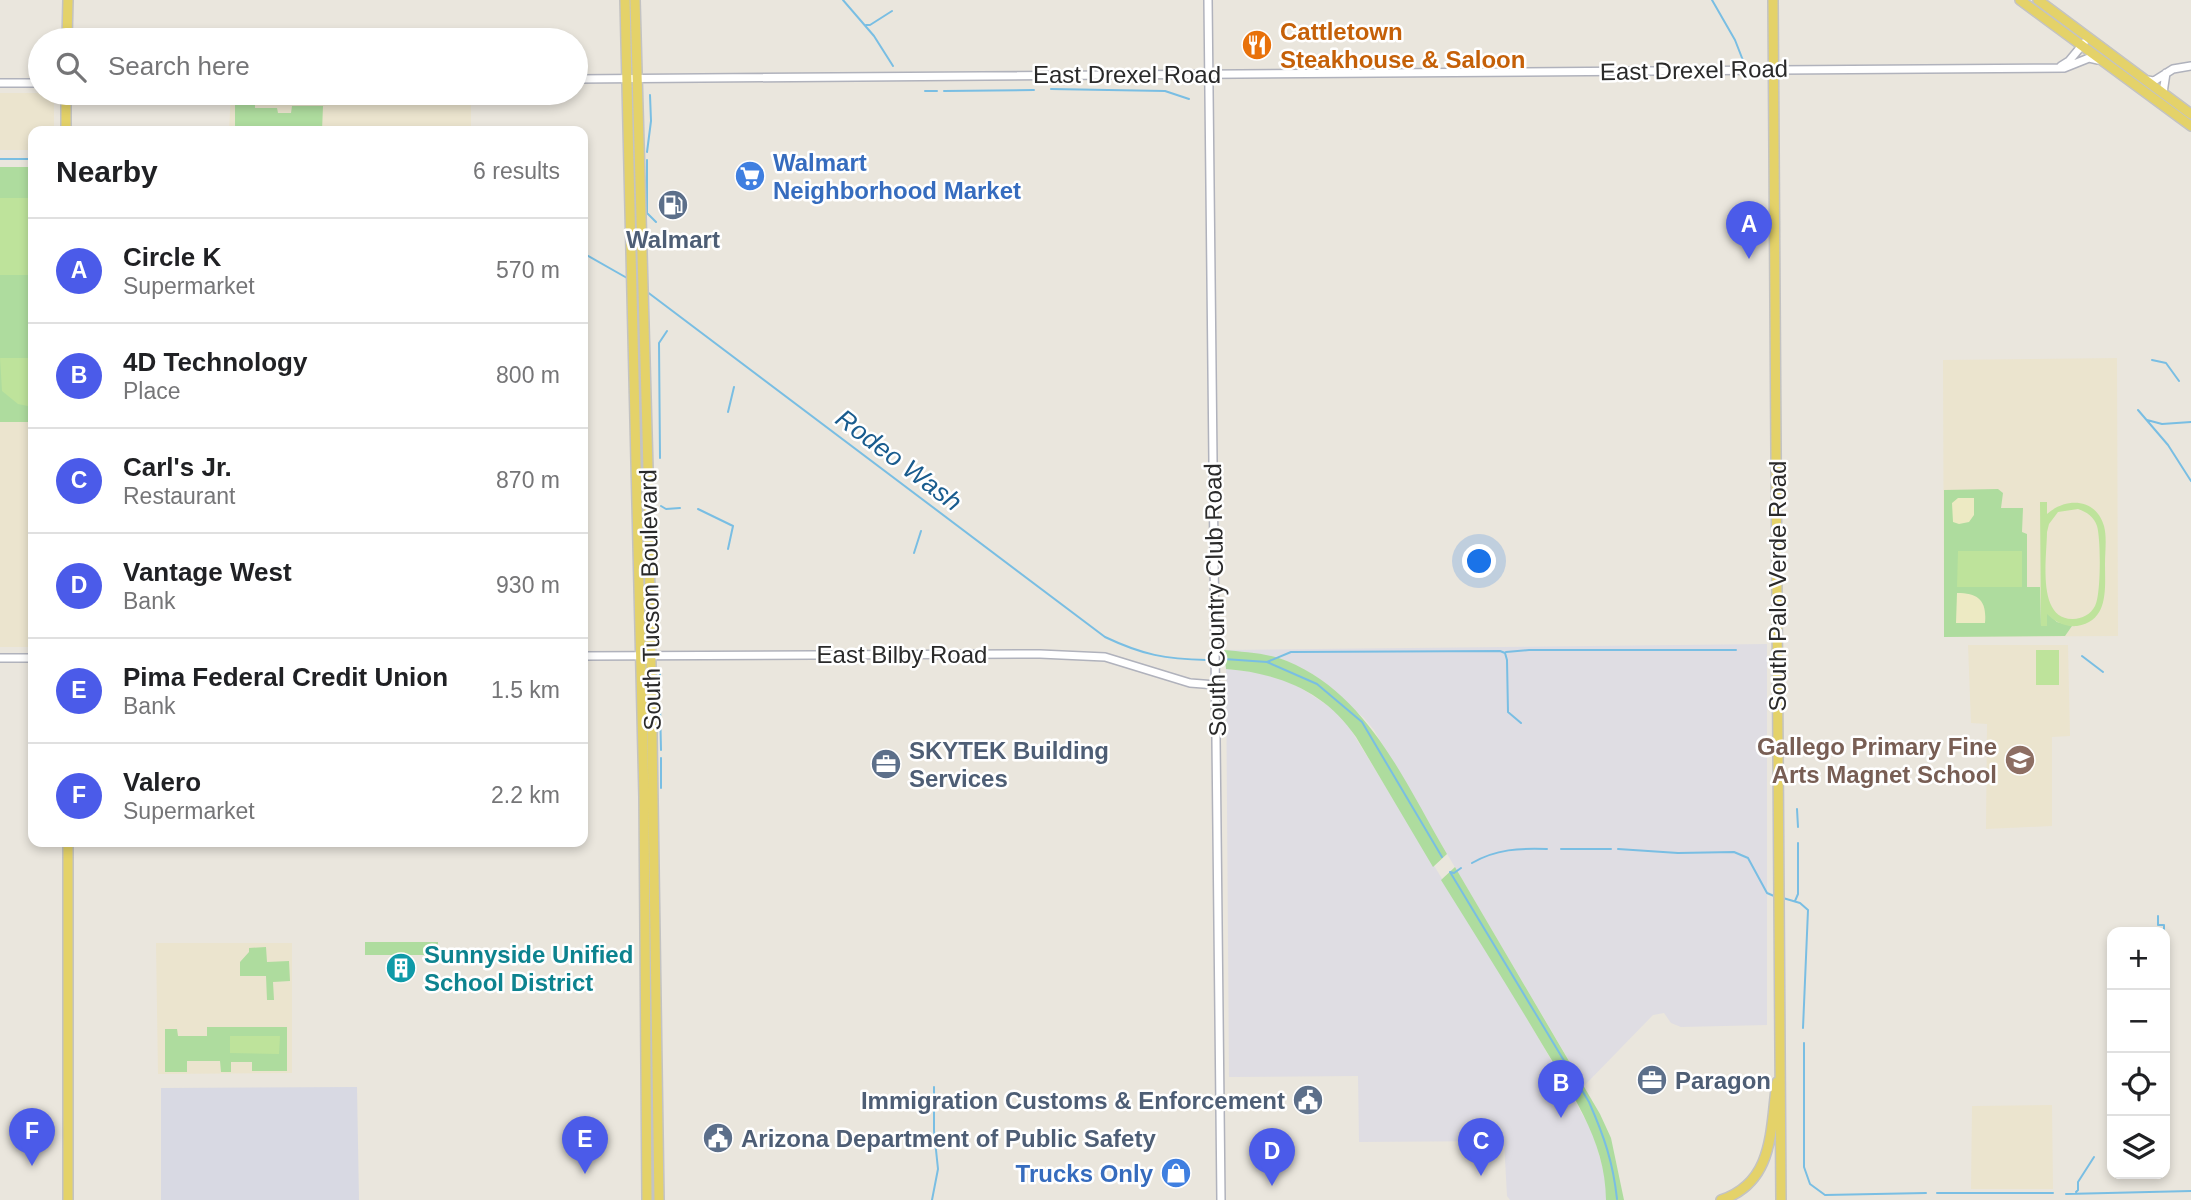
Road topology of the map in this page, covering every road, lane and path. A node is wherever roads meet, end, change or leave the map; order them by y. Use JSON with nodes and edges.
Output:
{"nodes":[{"id":1,"x":68,"y":0,"type":"edge"},
{"id":2,"x":625,"y":0,"type":"edge"},
{"id":3,"x":635,"y":0,"type":"edge"},
{"id":4,"x":1208,"y":0,"type":"edge"},
{"id":5,"x":1776,"y":0,"type":"edge"},
{"id":6,"x":2020,"y":0,"type":"edge"},
{"id":7,"x":2038,"y":0,"type":"edge"},
{"id":8,"x":67,"y":28,"type":"edge"},
{"id":9,"x":2086,"y":42,"type":"junction"},
{"id":10,"x":2104,"y":61,"type":"junction"},
{"id":11,"x":2191,"y":66,"type":"edge"},
{"id":12,"x":2057,"y":68,"type":"junction"},
{"id":13,"x":1774,"y":69,"type":"junction"},
{"id":14,"x":2166,"y":73,"type":"junction"},
{"id":15,"x":1208,"y":74,"type":"junction"},
{"id":16,"x":588,"y":79,"type":"edge"},
{"id":17,"x":631,"y":79,"type":"junction"},
{"id":18,"x":2143,"y":79,"type":"junction"},
{"id":19,"x":0,"y":83,"type":"edge"},
{"id":20,"x":28,"y":83,"type":"edge"},
{"id":21,"x":2162,"y":93,"type":"junction"},
{"id":22,"x":66,"y":105,"type":"edge"},
{"id":23,"x":2191,"y":114,"type":"edge"},
{"id":24,"x":66,"y":126,"type":"edge"},
{"id":25,"x":2191,"y":126,"type":"edge"},
{"id":26,"x":645,"y":655,"type":"junction"},
{"id":27,"x":588,"y":656,"type":"edge"},
{"id":28,"x":0,"y":658,"type":"edge"},
{"id":29,"x":28,"y":658,"type":"edge"},
{"id":30,"x":1216,"y":685,"type":"junction"},
{"id":31,"x":68,"y":847,"type":"edge"},
{"id":32,"x":1782,"y":1045,"type":"junction"},
{"id":33,"x":68,"y":1200,"type":"edge"},
{"id":34,"x":647,"y":1200,"type":"edge"},
{"id":35,"x":659,"y":1200,"type":"edge"},
{"id":36,"x":1221,"y":1200,"type":"edge"},
{"id":37,"x":1721,"y":1200,"type":"edge"},
{"id":38,"x":1781,"y":1200,"type":"edge"}],
"edges":[{"from":1,"to":8,"type":"main road"},
{"from":2,"to":17,"type":"main road","name":"South Tucson Boulevard"},
{"from":3,"to":17,"type":"main road","name":"South Tucson Boulevard"},
{"from":4,"to":15,"type":"street","name":"South Country Club Road"},
{"from":5,"to":13,"type":"main road","name":"South Palo Verde Road"},
{"from":6,"to":9,"type":"main road"},
{"from":7,"to":9,"type":"main road"},
{"from":9,"to":10,"type":"main road"},
{"from":9,"to":12,"type":"street"},
{"from":9,"to":18,"type":"main road"},
{"from":10,"to":12,"type":"street","name":"East Drexel Road"},
{"from":10,"to":25,"type":"main road"},
{"from":11,"to":14,"type":"street"},
{"from":12,"to":13,"type":"street","name":"East Drexel Road"},
{"from":13,"to":15,"type":"street","name":"East Drexel Road"},
{"from":13,"to":32,"type":"main road","name":"South Palo Verde Road"},
{"from":14,"to":18,"type":"street"},
{"from":14,"to":21,"type":"street"},
{"from":15,"to":17,"type":"street","name":"East Drexel Road"},
{"from":15,"to":30,"type":"street","name":"South Country Club Road"},
{"from":16,"to":17,"type":"street","name":"East Drexel Road"},
{"from":17,"to":26,"type":"main road","name":"South Tucson Boulevard"},
{"from":17,"to":26,"type":"main road","name":"South Tucson Boulevard"},
{"from":18,"to":21,"type":"main road"},
{"from":19,"to":20,"type":"street"},
{"from":21,"to":23,"type":"main road"},
{"from":22,"to":24,"type":"main road"},
{"from":26,"to":27,"type":"street","name":"East Bilby Road"},
{"from":26,"to":30,"type":"street","name":"East Bilby Road"},
{"from":26,"to":34,"type":"main road","name":"South Tucson Boulevard"},
{"from":26,"to":35,"type":"main road","name":"South Tucson Boulevard"},
{"from":28,"to":29,"type":"street"},
{"from":30,"to":36,"type":"street","name":"South Country Club Road"},
{"from":31,"to":33,"type":"main road"},
{"from":32,"to":37,"type":"main road"},
{"from":32,"to":38,"type":"main road","name":"South Palo Verde Road"}]}
